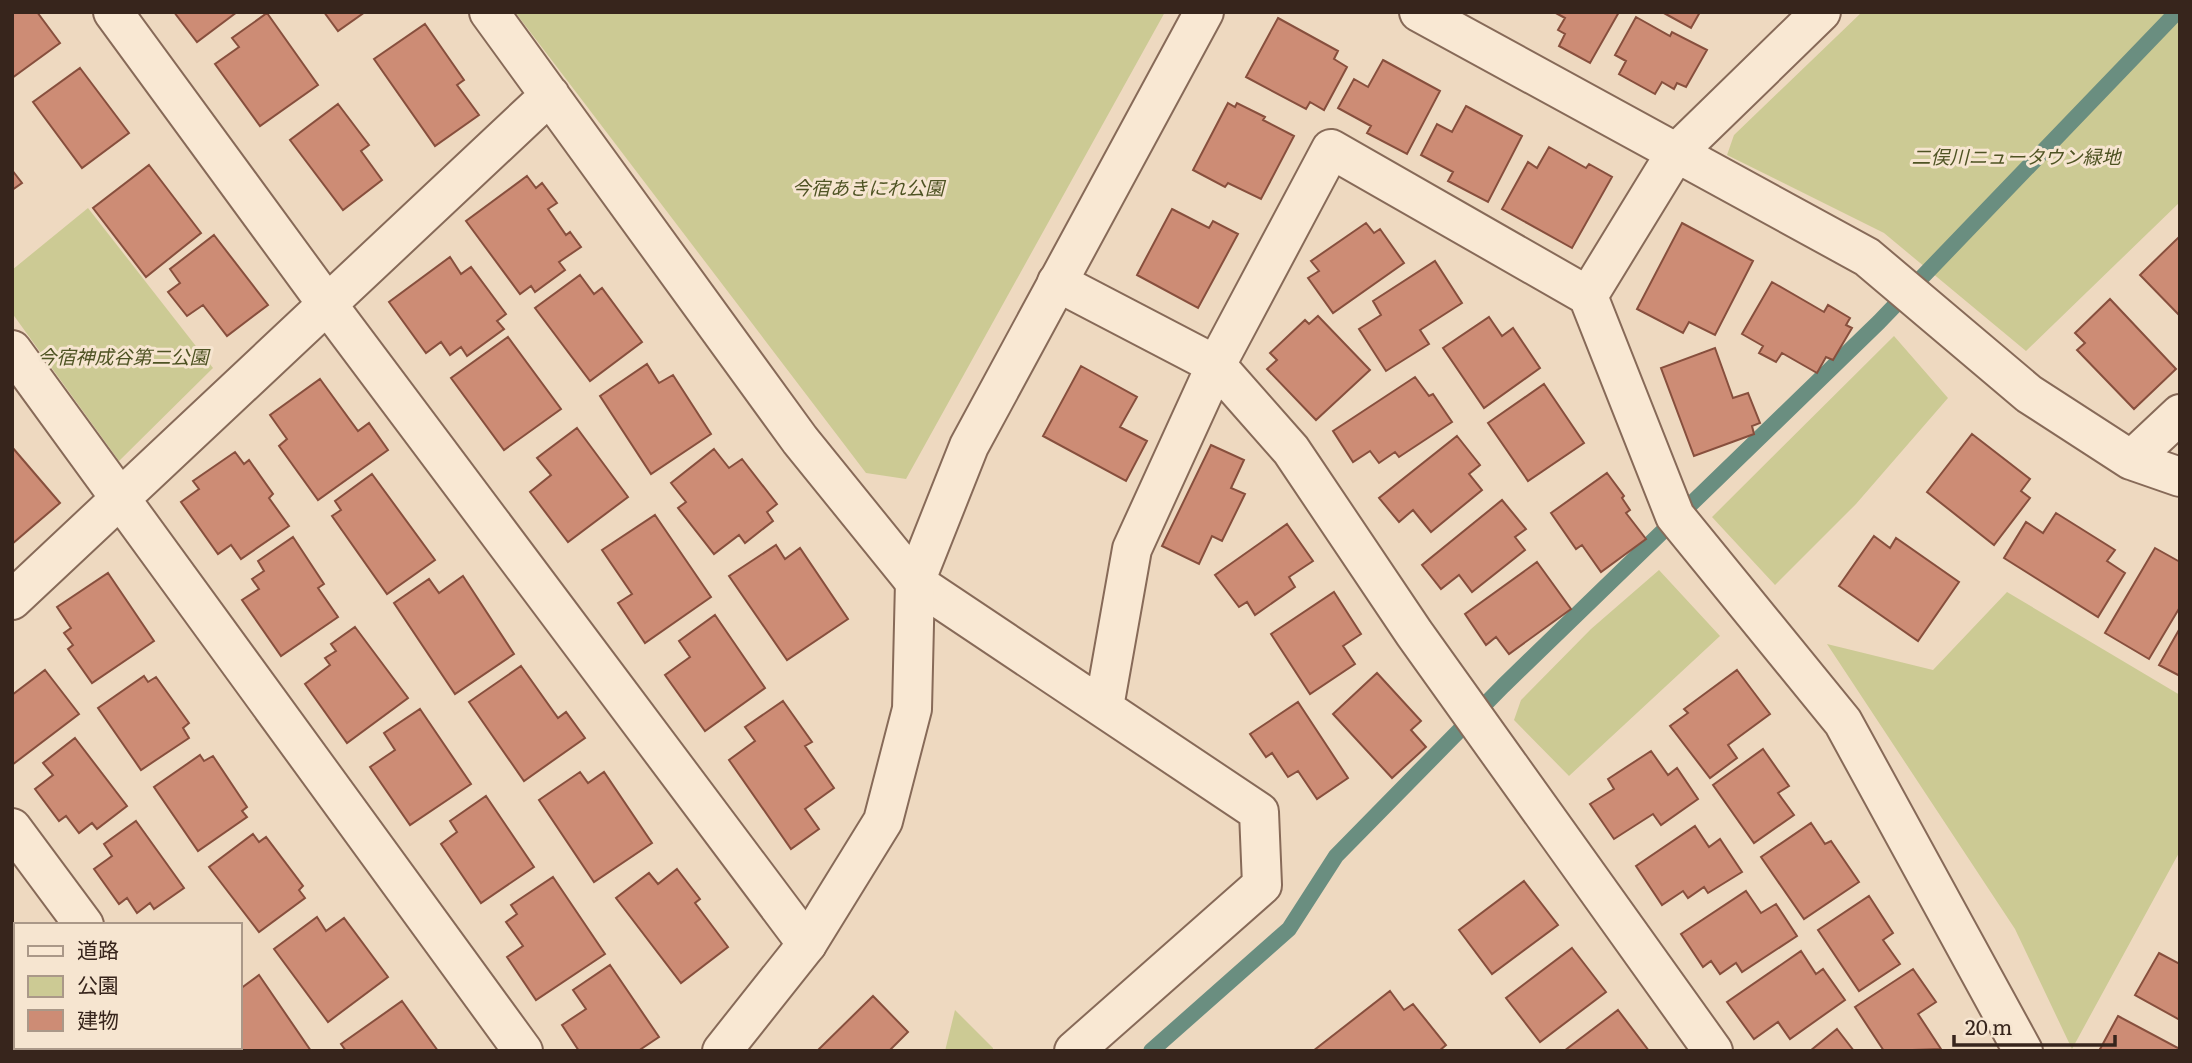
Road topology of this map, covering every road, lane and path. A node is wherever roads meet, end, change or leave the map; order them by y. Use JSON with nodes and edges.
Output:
{"nodes":[{"id":1,"x":113,"y":12,"type":"edge"},
{"id":2,"x":489,"y":12,"type":"edge"},
{"id":3,"x":1204,"y":12,"type":"edge"},
{"id":4,"x":1419,"y":12,"type":"edge"},
{"id":5,"x":1821,"y":12,"type":"edge"},
{"id":6,"x":550,"y":95,"type":"junction"},
{"id":7,"x":1675,"y":154,"type":"junction"},
{"id":8,"x":1057,"y":282,"type":"junction"},
{"id":9,"x":1588,"y":296,"type":"junction"},
{"id":10,"x":327,"y":304,"type":"junction"},
{"id":11,"x":12,"y":350,"type":"edge"},
{"id":12,"x":1216,"y":365,"type":"junction"},
{"id":13,"x":2180,"y":414,"type":"edge"},
{"id":14,"x":2131,"y":460,"type":"junction"},
{"id":15,"x":2180,"y":477,"type":"edge"},
{"id":16,"x":120,"y":498,"type":"junction"},
{"id":17,"x":915,"y":582,"type":"junction"},
{"id":18,"x":12,"y":600,"type":"edge"},
{"id":19,"x":1104,"y":707,"type":"junction"},
{"id":20,"x":12,"y":828,"type":"edge"},
{"id":21,"x":83,"y":923,"type":"edge"},
{"id":22,"x":807,"y":944,"type":"junction"},
{"id":23,"x":523,"y":1051,"type":"edge"},
{"id":24,"x":722,"y":1051,"type":"edge"},
{"id":25,"x":1074,"y":1051,"type":"edge"},
{"id":26,"x":1713,"y":1051,"type":"edge"},
{"id":27,"x":2024,"y":1051,"type":"edge"}],
"edges":[{"from":1,"to":10,"type":"street"},
{"from":2,"to":6,"type":"street"},
{"from":3,"to":8,"type":"street"},
{"from":4,"to":7,"type":"street"},
{"from":5,"to":7,"type":"street"},
{"from":6,"to":10,"type":"street"},
{"from":6,"to":17,"type":"street"},
{"from":7,"to":9,"type":"street"},
{"from":7,"to":14,"type":"street"},
{"from":8,"to":12,"type":"street"},
{"from":8,"to":17,"type":"street"},
{"from":9,"to":12,"type":"street"},
{"from":9,"to":27,"type":"street"},
{"from":10,"to":16,"type":"street"},
{"from":10,"to":22,"type":"street"},
{"from":11,"to":16,"type":"street"},
{"from":12,"to":19,"type":"street"},
{"from":12,"to":26,"type":"street"},
{"from":13,"to":14,"type":"street"},
{"from":14,"to":15,"type":"street"},
{"from":16,"to":18,"type":"street"},
{"from":16,"to":23,"type":"street"},
{"from":17,"to":19,"type":"street"},
{"from":17,"to":22,"type":"street"},
{"from":19,"to":25,"type":"street"},
{"from":20,"to":21,"type":"street"},
{"from":22,"to":24,"type":"street"}]}
